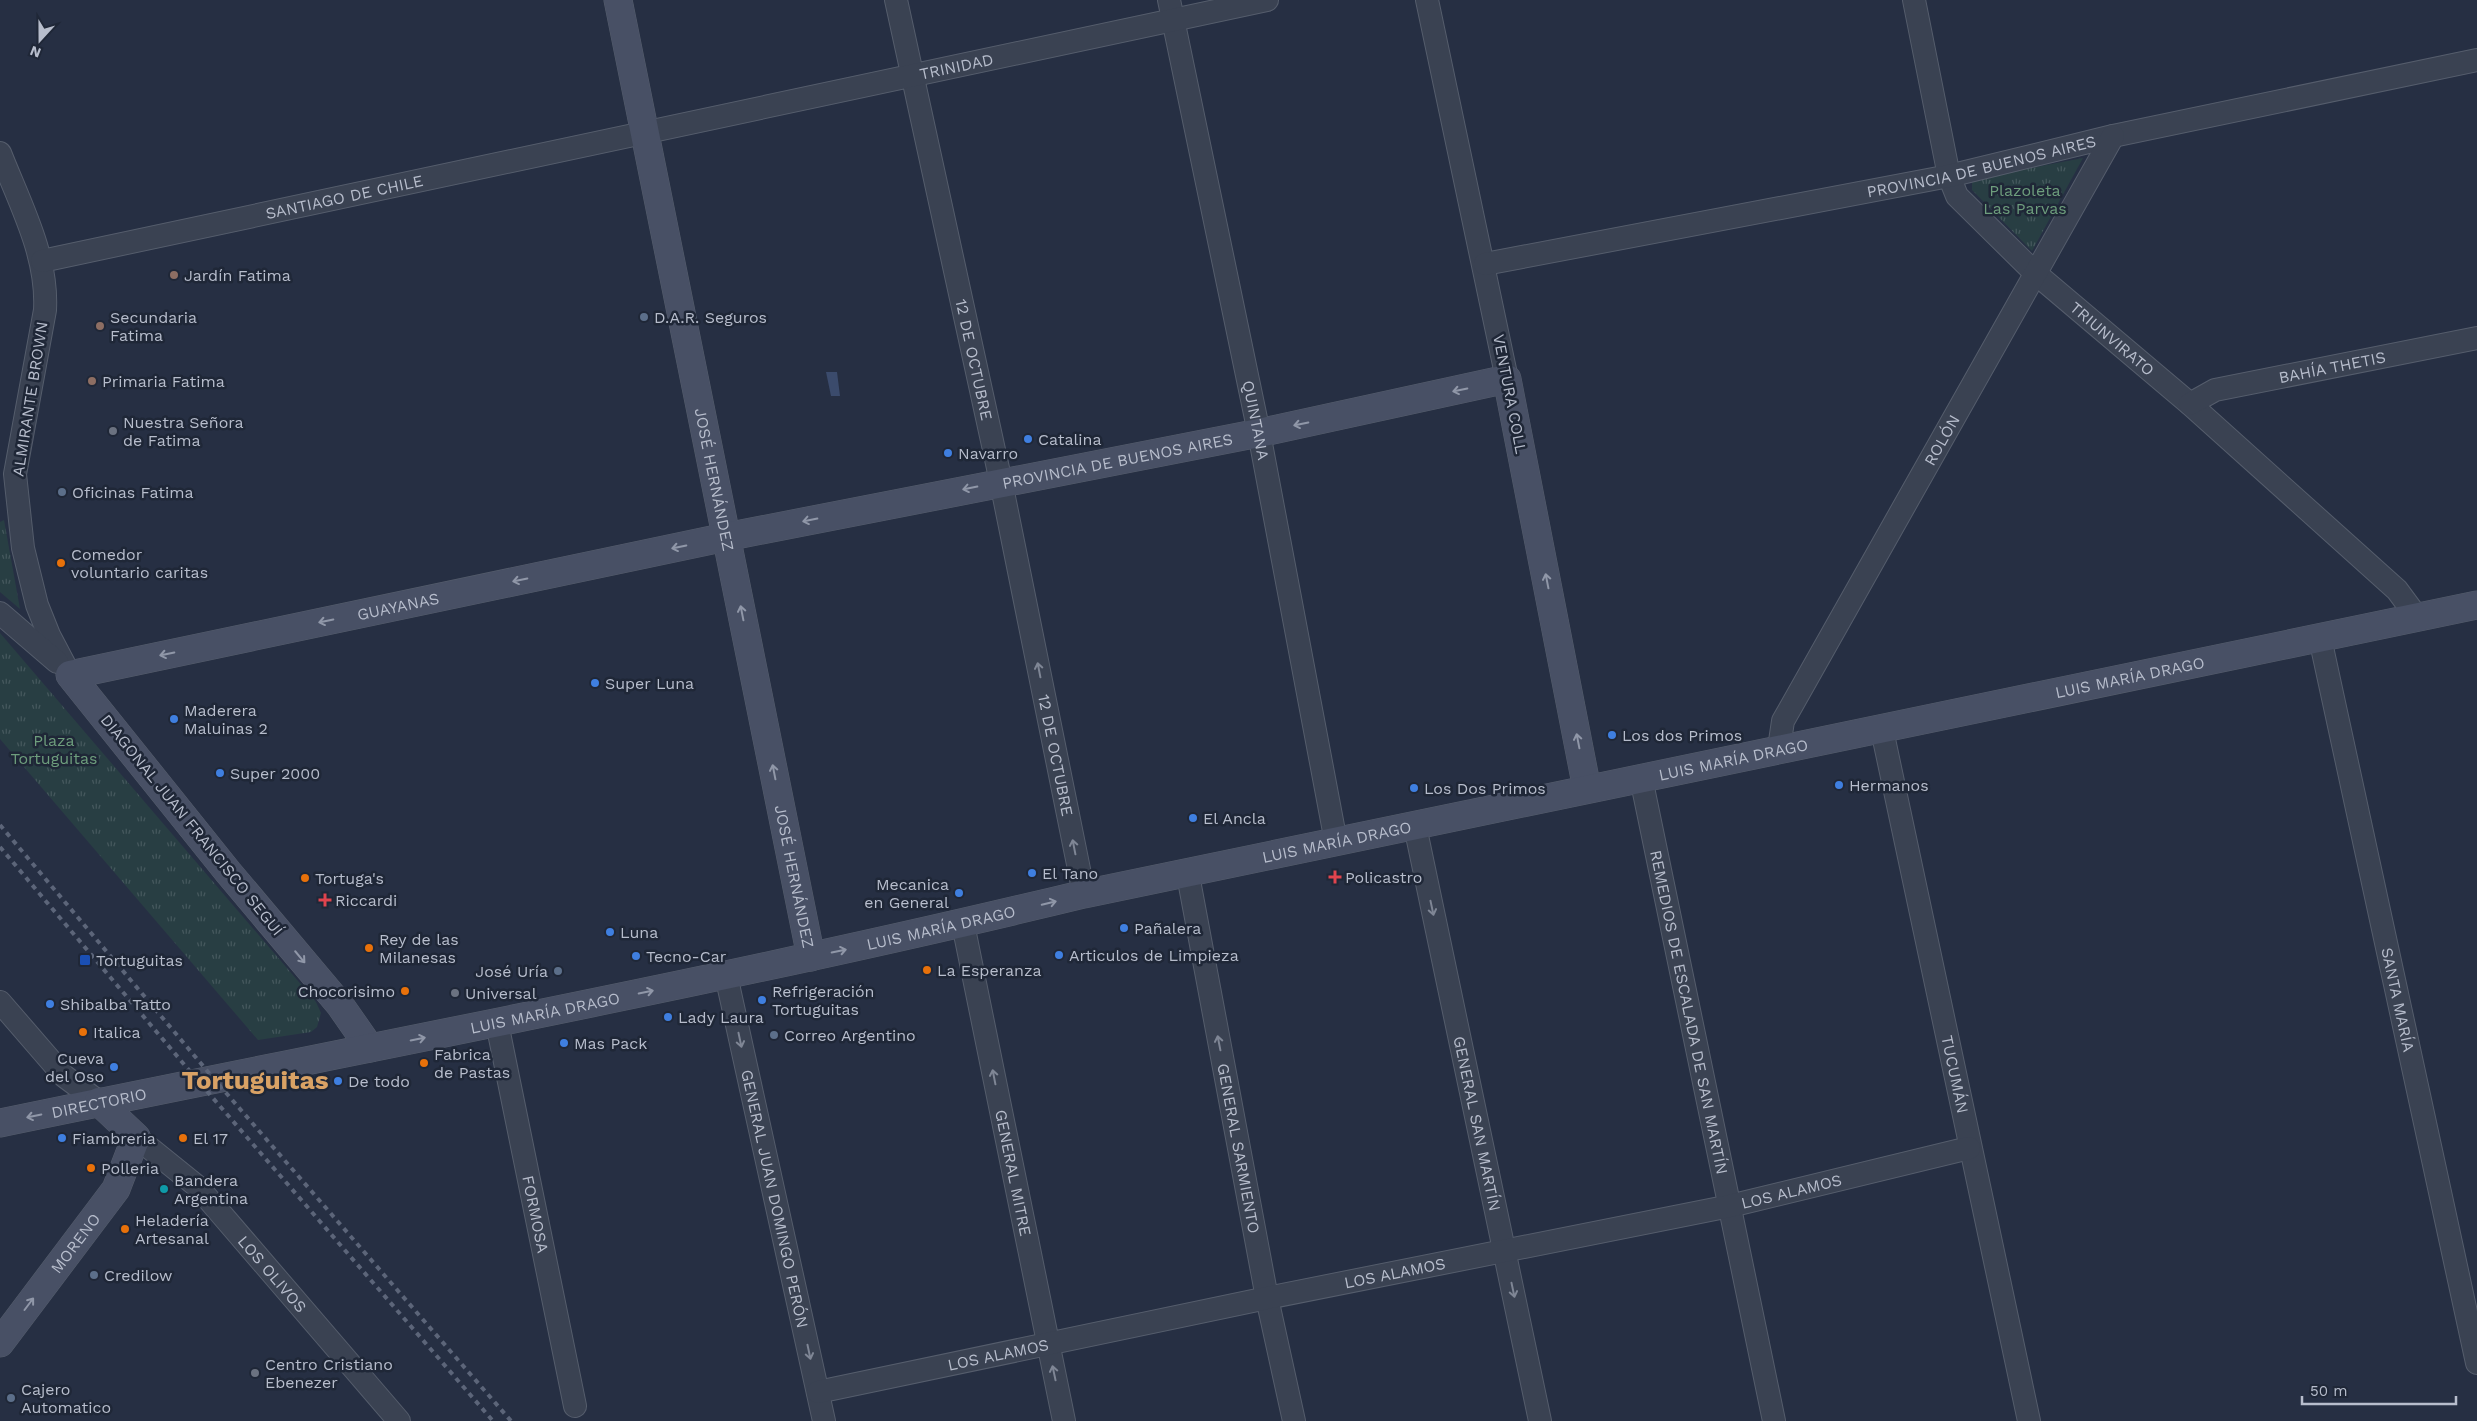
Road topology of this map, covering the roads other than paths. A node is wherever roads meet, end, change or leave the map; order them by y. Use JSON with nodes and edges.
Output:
{"nodes":[{"id":1,"x":618,"y":0,"type":"edge"},
{"id":2,"x":896,"y":0,"type":"edge"},
{"id":3,"x":1268,"y":0,"type":"edge"},
{"id":4,"x":1427,"y":0,"type":"edge"},
{"id":5,"x":1914,"y":0,"type":"edge"},
{"id":6,"x":1171,"y":10,"type":"edge"},
{"id":7,"x":2477,"y":60,"type":"edge"},
{"id":8,"x":913,"y":77,"type":"junction"},
{"id":9,"x":646,"y":132,"type":"junction"},
{"id":10,"x":2113,"y":136,"type":"junction"},
{"id":11,"x":0,"y":153,"type":"edge"},
{"id":12,"x":1949,"y":176,"type":"junction"},
{"id":13,"x":42,"y":261,"type":"junction"},
{"id":14,"x":1485,"y":264,"type":"junction"},
{"id":15,"x":2035,"y":273,"type":"junction"},
{"id":16,"x":2477,"y":338,"type":"edge"},
{"id":17,"x":1507,"y":379,"type":"junction"},
{"id":18,"x":2190,"y":404,"type":"junction"},
{"id":19,"x":1259,"y":433,"type":"junction"},
{"id":20,"x":8,"y":481,"type":"edge"},
{"id":21,"x":1001,"y":482,"type":"junction"},
{"id":22,"x":726,"y":537,"type":"junction"},
{"id":23,"x":2477,"y":605,"type":"edge"},
{"id":24,"x":0,"y":613,"type":"edge"},
{"id":25,"x":2417,"y":617,"type":"junction"},
{"id":26,"x":2320,"y":638,"type":"junction"},
{"id":27,"x":70,"y":675,"type":"junction"},
{"id":28,"x":1882,"y":730,"type":"junction"},
{"id":29,"x":1779,"y":748,"type":"junction"},
{"id":30,"x":1641,"y":778,"type":"junction"},
{"id":31,"x":1587,"y":789,"type":"junction"},
{"id":32,"x":1415,"y":826,"type":"junction"},
{"id":33,"x":1336,"y":842,"type":"junction"},
{"id":34,"x":1188,"y":875,"type":"junction"},
{"id":35,"x":1084,"y":894,"type":"junction"},
{"id":36,"x":963,"y":924,"type":"junction"},
{"id":37,"x":810,"y":958,"type":"junction"},
{"id":38,"x":726,"y":975,"type":"junction"},
{"id":39,"x":0,"y":1002,"type":"edge"},
{"id":40,"x":497,"y":1023,"type":"junction"},
{"id":41,"x":370,"y":1048,"type":"junction"},
{"id":42,"x":199,"y":1082,"type":"joint"},
{"id":43,"x":99,"y":1102,"type":"junction"},
{"id":44,"x":0,"y":1122,"type":"edge"},
{"id":45,"x":136,"y":1137,"type":"junction"},
{"id":46,"x":1969,"y":1148,"type":"junction"},
{"id":47,"x":1730,"y":1206,"type":"junction"},
{"id":48,"x":1505,"y":1250,"type":"junction"},
{"id":49,"x":1267,"y":1298,"type":"junction"},
{"id":50,"x":0,"y":1343,"type":"edge"},
{"id":51,"x":1047,"y":1343,"type":"junction"},
{"id":52,"x":2477,"y":1363,"type":"edge"},
{"id":53,"x":818,"y":1392,"type":"junction"},
{"id":54,"x":575,"y":1406,"type":"dead end"},
{"id":55,"x":399,"y":1421,"type":"edge"},
{"id":56,"x":824,"y":1421,"type":"edge"},
{"id":57,"x":1064,"y":1421,"type":"edge"},
{"id":58,"x":1294,"y":1421,"type":"edge"},
{"id":59,"x":1540,"y":1421,"type":"edge"},
{"id":60,"x":1774,"y":1421,"type":"edge"},
{"id":61,"x":2029,"y":1421,"type":"edge"}],
"edges":[{"from":1,"to":9,"type":"street","name":"JOSÉ HERNÁNDEZ"},
{"from":2,"to":8,"type":"street","name":"12 DE OCTUBRE"},
{"from":3,"to":6,"type":"street","name":"TRINIDAD"},
{"from":4,"to":14,"type":"street","name":"VENTURA COLL"},
{"from":5,"to":12,"type":"street","name":"TRIUNVIRATO"},
{"from":6,"to":8,"type":"street","name":"TRINIDAD"},
{"from":6,"to":19,"type":"street","name":"QUINTANA"},
{"from":7,"to":10,"type":"street","name":"PROVINCIA DE BUENOS AIRES"},
{"from":8,"to":9,"type":"street","name":"TRINIDAD"},
{"from":8,"to":21,"type":"street","name":"12 DE OCTUBRE"},
{"from":9,"to":13,"type":"street","name":"SANTIAGO DE CHILE"},
{"from":9,"to":22,"type":"street","name":"JOSÉ HERNÁNDEZ"},
{"from":10,"to":12,"type":"street","name":"PROVINCIA DE BUENOS AIRES"},
{"from":10,"to":15,"type":"street","name":"ROLÓN"},
{"from":11,"to":13,"type":"street","name":"ALMIRANTE BROWN"},
{"from":12,"to":14,"type":"street","name":"PROVINCIA DE BUENOS AIRES"},
{"from":12,"to":15,"type":"street","name":"TRIUNVIRATO"},
{"from":13,"to":20,"type":"street","name":"ALMIRANTE BROWN"},
{"from":14,"to":17,"type":"street","name":"VENTURA COLL"},
{"from":15,"to":18,"type":"street","name":"TRIUNVIRATO"},
{"from":15,"to":29,"type":"street","name":"ROLÓN"},
{"from":16,"to":18,"type":"street","name":"BAHÍA THETIS"},
{"from":17,"to":19,"type":"street","name":"PROVINCIA DE BUENOS AIRES","one_way":true},
{"from":31,"to":17,"type":"street","name":"VENTURA COLL","one_way":true},
{"from":18,"to":25,"type":"street","name":"TRIUNVIRATO"},
{"from":19,"to":21,"type":"street","name":"PROVINCIA DE BUENOS AIRES"},
{"from":19,"to":33,"type":"street","name":"QUINTANA"},
{"from":20,"to":27,"type":"street","name":"ALMIRANTE BROWN"},
{"from":21,"to":22,"type":"street","name":"PROVINCIA DE BUENOS AIRES","one_way":true},
{"from":35,"to":21,"type":"street","name":"12 DE OCTUBRE","one_way":true},
{"from":22,"to":27,"type":"street","name":"GUAYANAS","one_way":true},
{"from":37,"to":22,"type":"street","name":"JOSÉ HERNÁNDEZ","one_way":true},
{"from":23,"to":25,"type":"street","name":"LUIS MARÍA DRAGO"},
{"from":24,"to":27,"type":"street","name":"DIAGONAL JUAN FRANCISCO SEGUÍ"},
{"from":25,"to":26,"type":"street","name":"LUIS MARÍA DRAGO"},
{"from":26,"to":28,"type":"street","name":"LUIS MARÍA DRAGO"},
{"from":26,"to":52,"type":"street","name":"SANTA MARÍA"},
{"from":27,"to":41,"type":"street","name":"DIAGONAL JUAN FRANCISCO SEGUÍ","one_way":true},
{"from":28,"to":29,"type":"street","name":"LUIS MARÍA DRAGO"},
{"from":28,"to":46,"type":"street","name":"TUCUMÁN"},
{"from":29,"to":30,"type":"street","name":"LUIS MARÍA DRAGO"},
{"from":30,"to":31,"type":"street","name":"LUIS MARÍA DRAGO"},
{"from":30,"to":47,"type":"street","name":"REMEDIOS DE ESCALADA DE SAN MARTÍN"},
{"from":31,"to":32,"type":"street","name":"LUIS MARÍA DRAGO"},
{"from":32,"to":33,"type":"street","name":"LUIS MARÍA DRAGO"},
{"from":32,"to":48,"type":"street","name":"GENERAL SAN MARTÍN","one_way":true},
{"from":33,"to":34,"type":"street","name":"LUIS MARÍA DRAGO"},
{"from":34,"to":35,"type":"street","name":"LUIS MARÍA DRAGO"},
{"from":49,"to":34,"type":"street","name":"GENERAL SARMIENTO","one_way":true},
{"from":36,"to":35,"type":"street","name":"LUIS MARÍA DRAGO","one_way":true},
{"from":37,"to":36,"type":"street","name":"LUIS MARÍA DRAGO","one_way":true},
{"from":51,"to":36,"type":"street","name":"GENERAL MITRE","one_way":true},
{"from":37,"to":38,"type":"street","name":"LUIS MARÍA DRAGO"},
{"from":40,"to":38,"type":"street","name":"LUIS MARÍA DRAGO","one_way":true},
{"from":38,"to":53,"type":"street","name":"GENERAL JUAN DOMINGO PERÓN","one_way":true},
{"from":39,"to":43,"type":"street"},
{"from":41,"to":40,"type":"street","name":"LUIS MARÍA DRAGO","one_way":true},
{"from":40,"to":54,"type":"street","name":"FORMOSA"},
{"from":41,"to":42,"type":"street","name":"LUIS MARÍA DRAGO"},
{"from":42,"to":43,"type":"street","name":"DIRECTORIO"},
{"from":43,"to":44,"type":"street","name":"DIRECTORIO","one_way":true},
{"from":43,"to":45,"type":"street"},
{"from":50,"to":45,"type":"street","name":"MORENO","one_way":true},
{"from":45,"to":55,"type":"street","name":"LOS OLIVOS"},
{"from":46,"to":47,"type":"street","name":"LOS ALAMOS"},
{"from":46,"to":61,"type":"street","name":"TUCUMÁN"},
{"from":47,"to":48,"type":"street","name":"LOS ALAMOS"},
{"from":47,"to":60,"type":"street","name":"REMEDIOS DE ESCALADA DE SAN MARTÍN"},
{"from":48,"to":49,"type":"street","name":"LOS ALAMOS"},
{"from":48,"to":59,"type":"street","name":"GENERAL SAN MARTÍN","one_way":true},
{"from":49,"to":51,"type":"street","name":"LOS ALAMOS"},
{"from":49,"to":58,"type":"street","name":"GENERAL SARMIENTO"},
{"from":51,"to":53,"type":"street","name":"LOS ALAMOS"},
{"from":57,"to":51,"type":"street","name":"GENERAL MITRE","one_way":true},
{"from":53,"to":56,"type":"street","name":"GENERAL JUAN DOMINGO PERÓN"}]}
